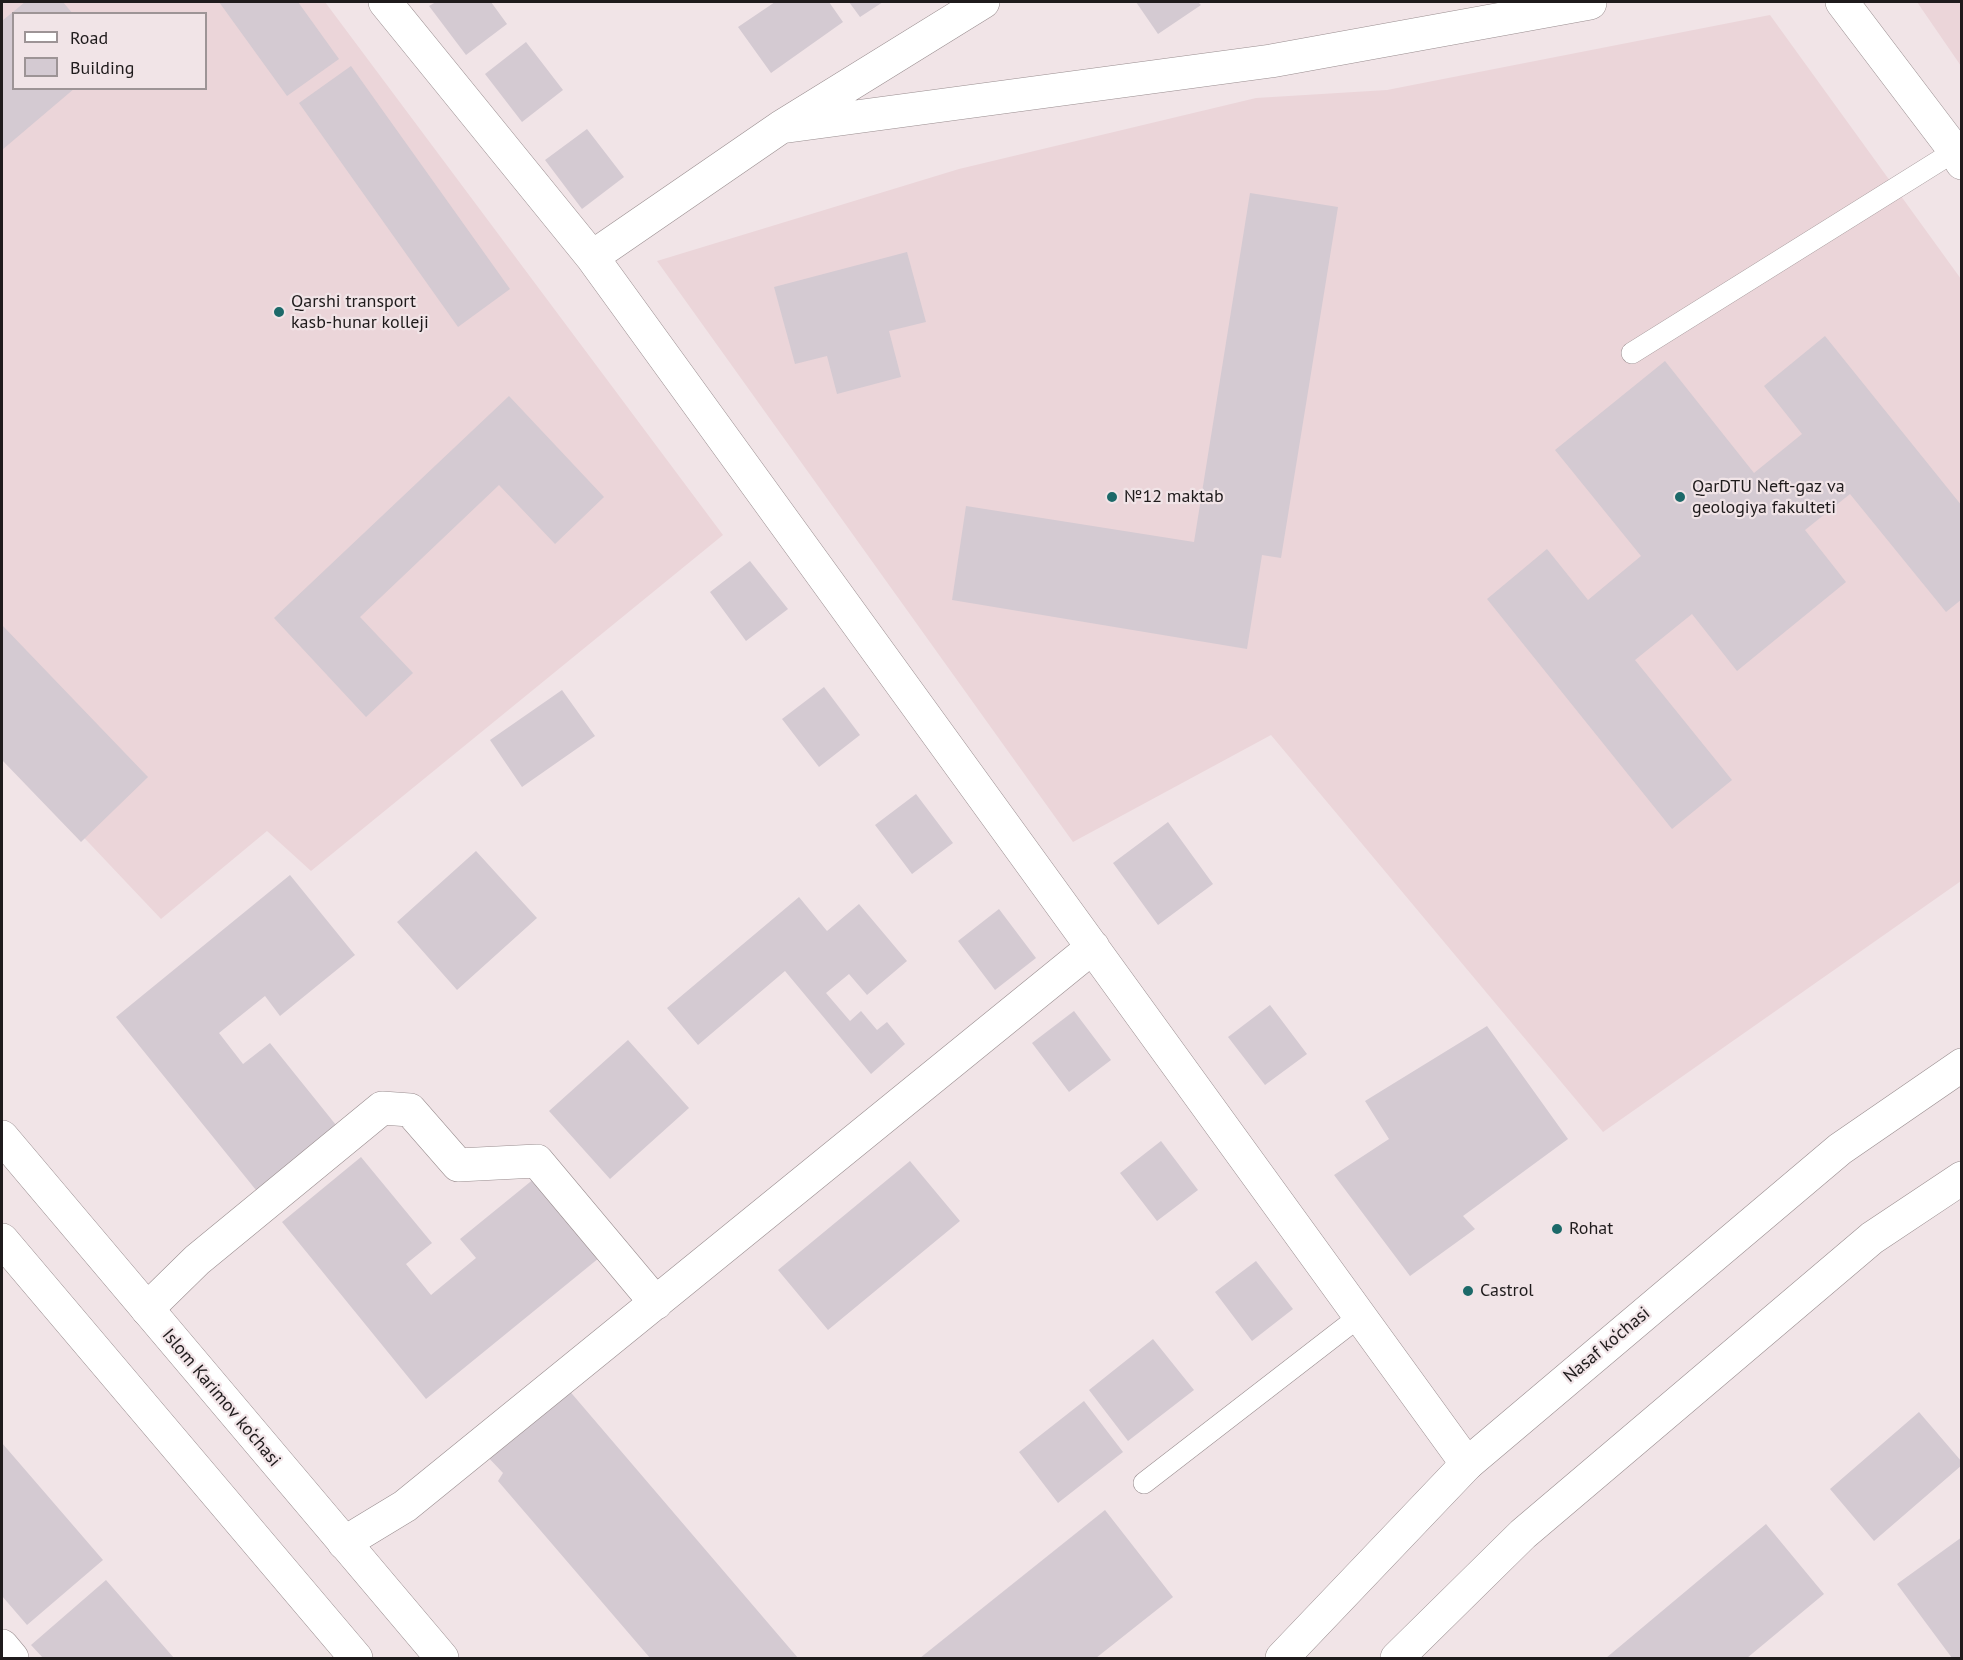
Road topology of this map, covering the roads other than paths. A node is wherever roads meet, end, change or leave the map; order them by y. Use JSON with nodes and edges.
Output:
{"nodes":[{"id":1,"x":386,"y":2,"type":"edge"},
{"id":2,"x":983,"y":2,"type":"edge"},
{"id":3,"x":1842,"y":2,"type":"edge"},
{"id":4,"x":1590,"y":3,"type":"edge"},
{"id":5,"x":781,"y":127,"type":"junction"},
{"id":6,"x":1958,"y":157,"type":"edge"},
{"id":7,"x":592,"y":257,"type":"junction"},
{"id":8,"x":1632,"y":353,"type":"dead end"},
{"id":9,"x":1093,"y":947,"type":"junction"},
{"id":10,"x":1962,"y":1065,"type":"edge"},
{"id":11,"x":2,"y":1137,"type":"edge"},
{"id":12,"x":1962,"y":1178,"type":"edge"},
{"id":13,"x":2,"y":1240,"type":"edge"},
{"id":14,"x":656,"y":1303,"type":"junction"},
{"id":15,"x":147,"y":1309,"type":"junction"},
{"id":16,"x":1360,"y":1316,"type":"junction"},
{"id":17,"x":1467,"y":1464,"type":"junction"},
{"id":18,"x":1144,"y":1483,"type":"dead end"},
{"id":19,"x":344,"y":1543,"type":"junction"},
{"id":20,"x":2,"y":1646,"type":"edge"},
{"id":21,"x":12,"y":1659,"type":"edge"},
{"id":22,"x":356,"y":1659,"type":"edge"},
{"id":23,"x":442,"y":1659,"type":"edge"},
{"id":24,"x":1282,"y":1659,"type":"edge"},
{"id":25,"x":1397,"y":1659,"type":"edge"}],
"edges":[{"from":1,"to":7,"type":"street"},
{"from":2,"to":5,"type":"street"},
{"from":3,"to":6,"type":"street"},
{"from":4,"to":5,"type":"street"},
{"from":5,"to":7,"type":"street"},
{"from":6,"to":8,"type":"lane"},
{"from":7,"to":9,"type":"street"},
{"from":9,"to":14,"type":"street"},
{"from":9,"to":16,"type":"street"},
{"from":10,"to":17,"type":"street","name":"Nasaf ko‘chasi"},
{"from":11,"to":15,"type":"street","name":"Islom Karimov ko‘chasi"},
{"from":12,"to":25,"type":"street"},
{"from":13,"to":22,"type":"street"},
{"from":14,"to":15,"type":"street"},
{"from":14,"to":19,"type":"street"},
{"from":15,"to":19,"type":"street","name":"Islom Karimov ko‘chasi"},
{"from":16,"to":17,"type":"street"},
{"from":16,"to":18,"type":"lane"},
{"from":17,"to":24,"type":"street","name":"Nasaf ko‘chasi"},
{"from":19,"to":23,"type":"street","name":"Islom Karimov ko‘chasi"},
{"from":20,"to":21,"type":"street"}]}
